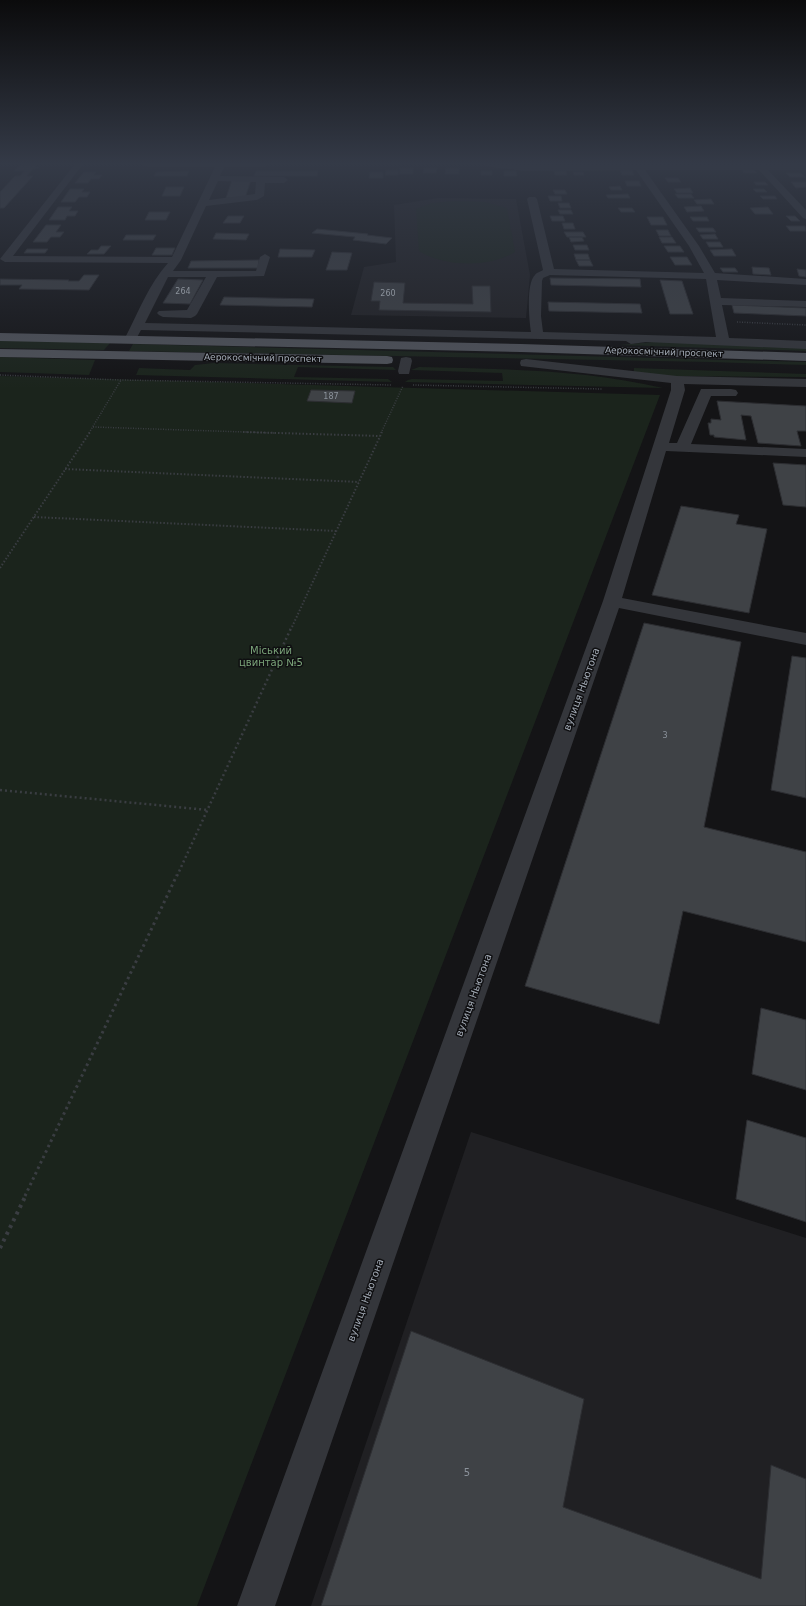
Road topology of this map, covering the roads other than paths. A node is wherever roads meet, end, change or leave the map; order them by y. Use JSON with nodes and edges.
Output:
{"nodes":[{"id":1,"x":21,"y":239,"type":"edge"},
{"id":2,"x":186,"y":239,"type":"edge"},
{"id":3,"x":541,"y":239,"type":"edge"},
{"id":4,"x":689,"y":239,"type":"edge"},
{"id":5,"x":265,"y":257,"type":"dead end"},
{"id":6,"x":176,"y":260,"type":"junction"},
{"id":7,"x":549,"y":272,"type":"junction"},
{"id":8,"x":164,"y":274,"type":"junction"},
{"id":9,"x":212,"y":274,"type":"junction"},
{"id":10,"x":711,"y":276,"type":"junction"},
{"id":11,"x":806,"y":282,"type":"edge"},
{"id":12,"x":715,"y":301,"type":"junction"},
{"id":13,"x":806,"y":304,"type":"edge"},
{"id":14,"x":144,"y":313,"type":"junction"},
{"id":15,"x":137,"y":326,"type":"junction"},
{"id":16,"x":537,"y":334,"type":"junction"},
{"id":17,"x":0,"y":337,"type":"edge"},
{"id":18,"x":646,"y":338,"type":"junction"},
{"id":19,"x":130,"y":339,"type":"junction"},
{"id":20,"x":722,"y":341,"type":"junction"},
{"id":21,"x":806,"y":345,"type":"edge"},
{"id":22,"x":521,"y":348,"type":"junction"},
{"id":23,"x":0,"y":352,"type":"edge"},
{"id":24,"x":806,"y":357,"type":"edge"},
{"id":25,"x":422,"y":361,"type":"dead end"},
{"id":26,"x":522,"y":363,"type":"joint"},
{"id":27,"x":658,"y":365,"type":"dead end"},
{"id":28,"x":673,"y":365,"type":"dead end"},
{"id":29,"x":775,"y":368,"type":"dead end"},
{"id":30,"x":677,"y":380,"type":"junction"},
{"id":31,"x":806,"y":383,"type":"edge"},
{"id":32,"x":768,"y":395,"type":"dead end"},
{"id":33,"x":682,"y":447,"type":"junction"},
{"id":34,"x":660,"y":448,"type":"junction"},
{"id":35,"x":806,"y":453,"type":"edge"},
{"id":36,"x":612,"y":601,"type":"junction"},
{"id":37,"x":806,"y":639,"type":"edge"},
{"id":38,"x":256,"y":1606,"type":"edge"}],
"edges":[{"from":1,"to":6,"type":"street"},
{"from":2,"to":6,"type":"street"},
{"from":3,"to":7,"type":"street"},
{"from":4,"to":10,"type":"street"},
{"from":5,"to":9,"type":"street"},
{"from":6,"to":8,"type":"street"},
{"from":7,"to":10,"type":"street"},
{"from":7,"to":16,"type":"street"},
{"from":8,"to":9,"type":"street"},
{"from":8,"to":14,"type":"street"},
{"from":9,"to":14,"type":"street"},
{"from":10,"to":11,"type":"street"},
{"from":10,"to":12,"type":"street"},
{"from":12,"to":13,"type":"street"},
{"from":12,"to":20,"type":"street"},
{"from":14,"to":15,"type":"street"},
{"from":15,"to":16,"type":"street","name":"Аерокосмічний проспект"},
{"from":15,"to":19,"type":"street"},
{"from":16,"to":18,"type":"street","name":"Аерокосмічний проспект"},
{"from":17,"to":19,"type":"main road","name":"Аерокосмічний проспект"},
{"from":18,"to":20,"type":"street","name":"Аерокосмічний проспект"},
{"from":18,"to":22,"type":"street","name":"Аерокосмічний проспект"},
{"from":19,"to":22,"type":"main road","name":"Аерокосмічний проспект"},
{"from":20,"to":21,"type":"street","name":"Аерокосмічний проспект"},
{"from":22,"to":24,"type":"main road","name":"Аерокосмічний проспект"},
{"from":23,"to":25,"type":"main road","name":"Аерокосмічний проспект"},
{"from":26,"to":27,"type":"main road","name":"Аерокосмічний проспект"},
{"from":26,"to":30,"type":"street","name":"Аерокосмічний проспект"},
{"from":28,"to":29,"type":"main road","name":"Аерокосмічний проспект"},
{"from":30,"to":31,"type":"street","name":"Аерокосмічний проспект"},
{"from":30,"to":34,"type":"street","name":"вулиця Ньютона"},
{"from":32,"to":33,"type":"street"},
{"from":33,"to":34,"type":"street"},
{"from":33,"to":35,"type":"street"},
{"from":34,"to":36,"type":"street","name":"вулиця Ньютона"},
{"from":36,"to":37,"type":"street"},
{"from":36,"to":38,"type":"street","name":"вулиця Ньютона"}]}
